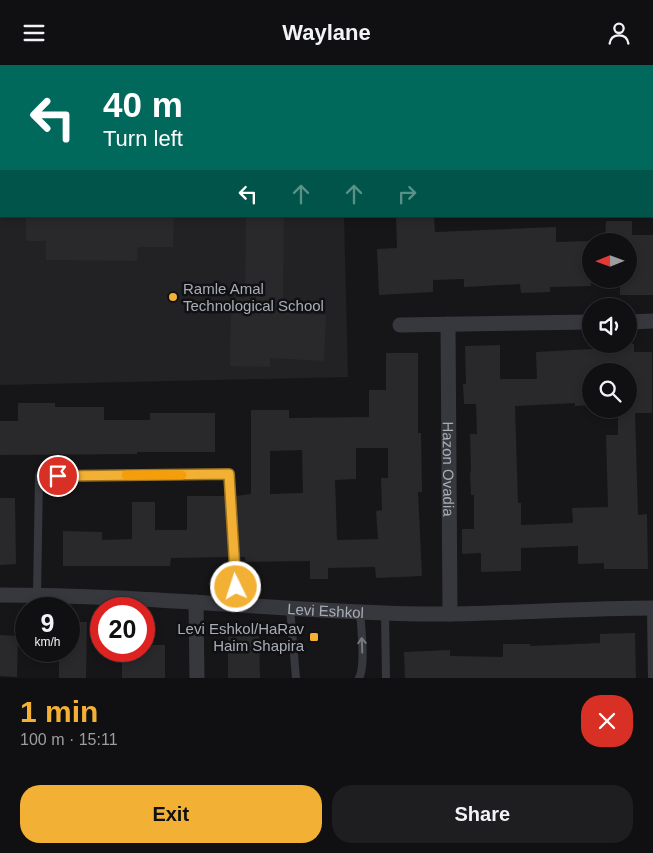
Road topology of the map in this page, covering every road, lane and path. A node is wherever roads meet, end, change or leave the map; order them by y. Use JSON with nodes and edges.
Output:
{"nodes":[{"id":1,"x":653,"y":321,"type":"edge"},
{"id":2,"x":582,"y":322,"type":"edge"},
{"id":3,"x":637,"y":322,"type":"edge"},
{"id":4,"x":448,"y":324,"type":"junction"},
{"id":5,"x":400,"y":325,"type":"dead end"},
{"id":6,"x":0,"y":595,"type":"edge"},
{"id":7,"x":37,"y":595,"type":"junction"},
{"id":8,"x":196,"y":601,"type":"junction"},
{"id":9,"x":238,"y":605,"type":"junction"},
{"id":10,"x":290,"y":608,"type":"junction"},
{"id":11,"x":652,"y":608,"type":"edge"},
{"id":12,"x":360,"y":612,"type":"junction"},
{"id":13,"x":385,"y":613,"type":"junction"},
{"id":14,"x":450,"y":614,"type":"junction"},
{"id":15,"x":197,"y":678,"type":"edge"},
{"id":16,"x":296,"y":678,"type":"edge"},
{"id":17,"x":359,"y":678,"type":"edge"},
{"id":18,"x":386,"y":678,"type":"edge"},
{"id":19,"x":652,"y":678,"type":"edge"}],
"edges":[{"from":1,"to":3,"type":"street"},
{"from":2,"to":4,"type":"street"},
{"from":4,"to":5,"type":"street"},
{"from":4,"to":14,"type":"street","name":"Hazon Ovadia"},
{"from":6,"to":7,"type":"street","name":"Levi Eshkol"},
{"from":7,"to":8,"type":"street","name":"Levi Eshkol"},
{"from":7,"to":9,"type":"lane"},
{"from":8,"to":9,"type":"street","name":"Levi Eshkol"},
{"from":8,"to":15,"type":"street"},
{"from":9,"to":10,"type":"street","name":"Levi Eshkol"},
{"from":10,"to":12,"type":"street","name":"Levi Eshkol"},
{"from":10,"to":16,"type":"lane"},
{"from":11,"to":14,"type":"street","name":"Levi Eshkol"},
{"from":11,"to":19,"type":"lane"},
{"from":12,"to":13,"type":"street","name":"Levi Eshkol"},
{"from":17,"to":12,"type":"lane","one_way":true},
{"from":13,"to":14,"type":"street","name":"Levi Eshkol"},
{"from":13,"to":18,"type":"lane"}]}
